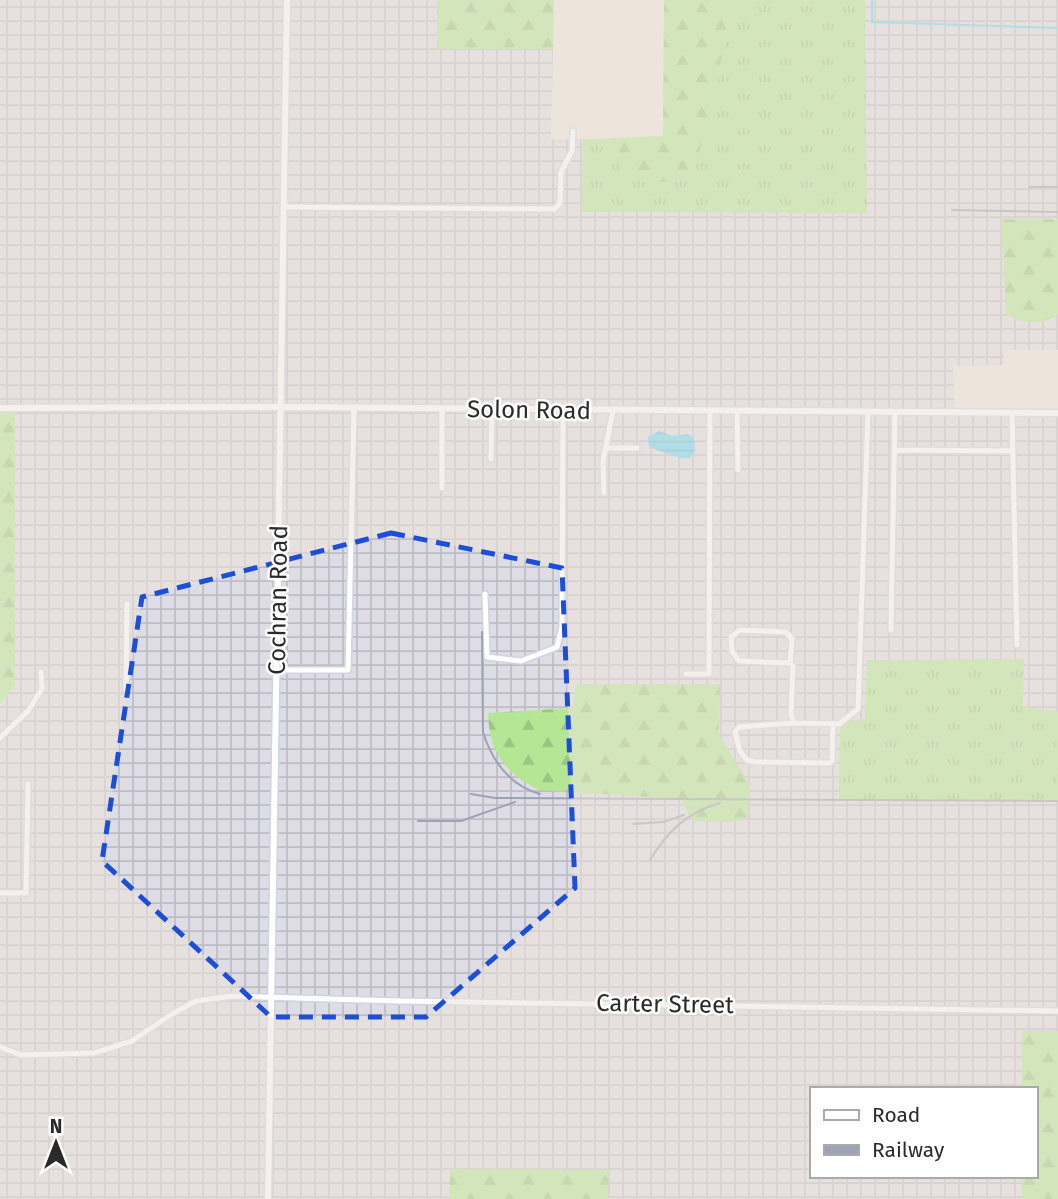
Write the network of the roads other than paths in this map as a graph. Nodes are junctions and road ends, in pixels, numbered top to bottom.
1 (287, 0) edge
2 (573, 131) dead end
3 (284, 207) junction
4 (281, 407) junction
5 (0, 408) edge
6 (354, 408) junction
7 (442, 409) junction
8 (492, 409) junction
9 (563, 410) junction
10 (613, 411) junction
11 (710, 411) junction
12 (737, 411) junction
13 (868, 412) junction
14 (895, 412) junction
15 (1012, 413) junction
16 (1058, 413) edge
17 (606, 448) junction
18 (637, 448) dead end
19 (894, 450) junction
20 (1013, 451) junction
21 (491, 459) dead end
22 (738, 470) dead end
23 (442, 488) dead end
24 (604, 493) dead end
25 (485, 594) dead end
26 (127, 604) dead end
27 (891, 630) dead end
28 (1017, 645) dead end
29 (790, 663) junction
30 (277, 670) junction
31 (41, 672) dead end
32 (686, 674) dead end
33 (126, 690) dead end
34 (794, 723) junction
35 (833, 724) junction
36 (0, 738) edge
37 (28, 784) dead end
38 (0, 893) edge
39 (272, 996) junction
40 (1058, 1011) edge
41 (0, 1047) edge
42 (268, 1199) edge

1 - 3 street, Cochran Road
2 - 3 street
3 - 4 street, Cochran Road
4 - 5 street, Solon Road
4 - 6 street, Solon Road
4 - 30 street, Cochran Road
6 - 7 street, Solon Road
6 - 30 street
7 - 8 street, Solon Road
7 - 23 street
8 - 9 street, Solon Road
8 - 21 street
9 - 10 street, Solon Road
9 - 25 street
10 - 11 street, Solon Road
10 - 17 street
11 - 12 street, Solon Road
11 - 32 street
12 - 13 street, Solon Road
12 - 22 street
13 - 14 street, Solon Road
13 - 35 street
14 - 15 street, Solon Road
14 - 19 street
15 - 16 street, Solon Road
15 - 20 street
17 - 18 street
17 - 24 street
19 - 20 street
19 - 27 street
20 - 28 street
26 - 33 street
29 - 29 street
29 - 34 street
30 - 39 street, Cochran Road
31 - 36 street
34 - 35 street
34 - 35 street
37 - 38 street
39 - 40 street, Carter Street
39 - 41 street, Carter Street
39 - 42 street, Cochran Road

